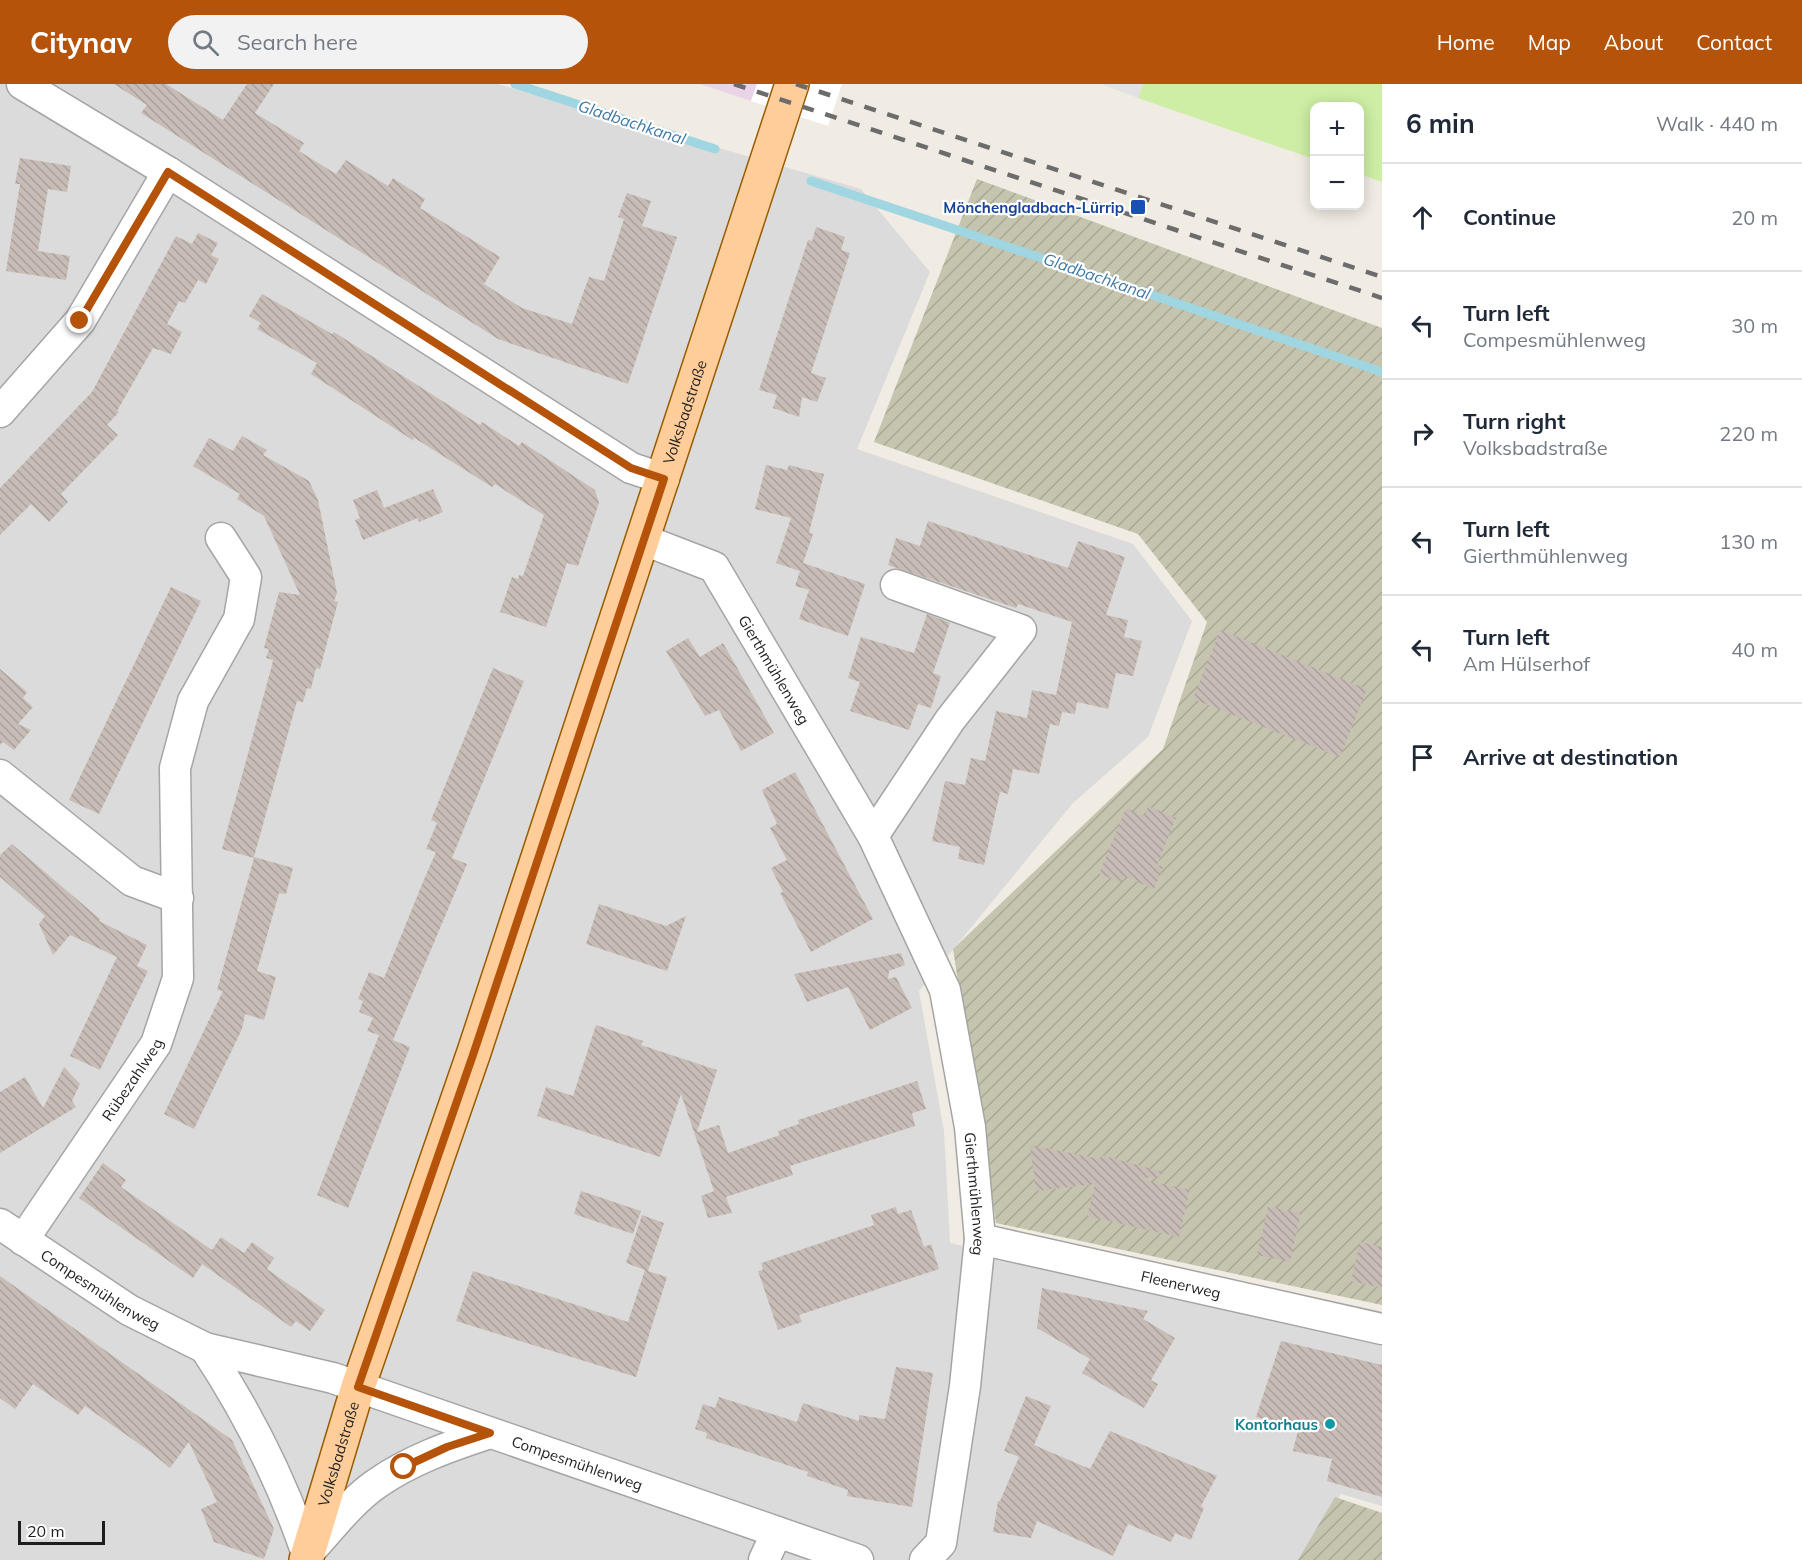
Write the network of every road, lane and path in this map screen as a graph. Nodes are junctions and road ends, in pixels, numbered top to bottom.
1 (22, 84) edge
2 (792, 84) edge
3 (168, 172) junction
4 (0, 412) edge
5 (664, 479) junction
6 (221, 538) dead end
7 (644, 540) junction
8 (896, 585) dead end
9 (0, 775) edge
10 (873, 836) junction
11 (178, 898) junction
12 (12, 1232) edge
13 (980, 1239) junction
14 (1382, 1329) edge
15 (205, 1348) junction
16 (358, 1387) junction
17 (490, 1433) junction
18 (777, 1532) junction
19 (306, 1557) edge
20 (764, 1560) edge
21 (858, 1560) edge
22 (926, 1560) edge

1 - 3 street
2 - 5 main road, Volksbadstraße
3 - 4 street
3 - 5 street
5 - 7 main road, Volksbadstraße
6 - 11 street, Rübezahlweg
7 - 10 street, Gierthmühlenweg
7 - 16 main road, Volksbadstraße
8 - 10 street
9 - 11 street
10 - 13 street, Gierthmühlenweg
11 - 12 street, Rübezahlweg
12 - 15 street, Compesmühlenweg
13 - 14 street, Fleenerweg
13 - 22 street, Gierthmühlenweg
15 - 16 street, Compesmühlenweg
15 - 19 street, Compesmühlenweg
16 - 17 street, Compesmühlenweg
16 - 19 main road, Volksbadstraße
17 - 18 street, Compesmühlenweg
17 - 19 street
18 - 20 street
18 - 21 street, Compesmühlenweg

